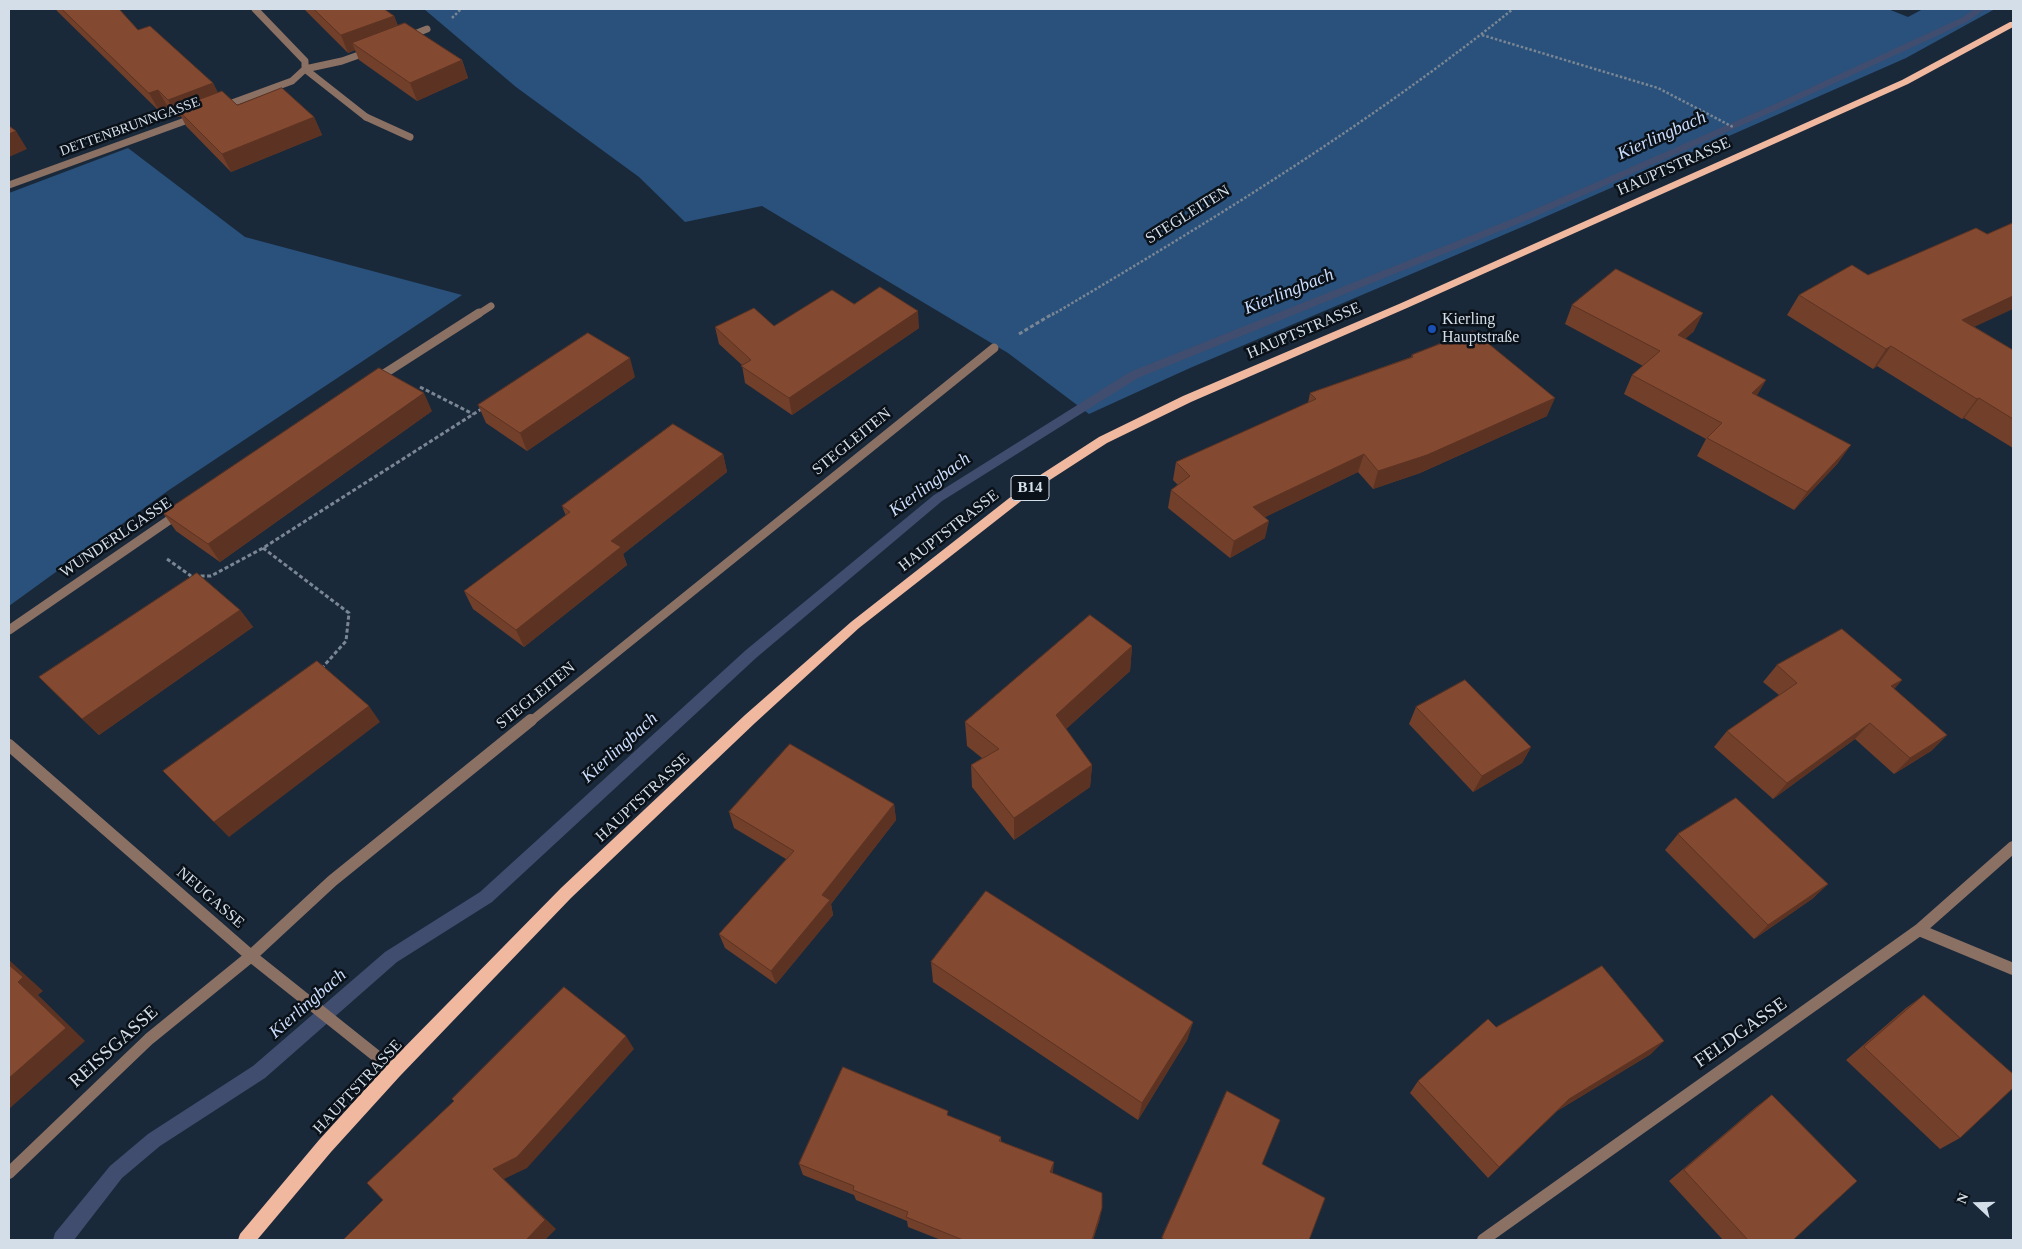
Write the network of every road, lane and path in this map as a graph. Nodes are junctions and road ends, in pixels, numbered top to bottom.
1 (255, 9) edge
2 (1513, 9) edge
3 (2013, 24) edge
4 (427, 29) dead end
5 (1481, 35) junction
6 (402, 39) edge
7 (376, 48) edge
8 (305, 69) junction
9 (210, 112) edge
10 (200, 115) edge
11 (1740, 132) dead end
12 (410, 137) dead end
13 (9, 185) edge
14 (491, 306) dead end
15 (994, 348) joint
16 (388, 370) junction
17 (364, 387) edge
18 (489, 404) edge
19 (473, 414) junction
20 (188, 508) edge
21 (139, 541) junction
22 (263, 548) junction
23 (9, 630) edge
24 (321, 669) edge
25 (9, 745) edge
26 (2013, 847) edge
27 (1919, 930) junction
28 (251, 956) junction
29 (2013, 969) edge
30 (394, 1070) junction
31 (9, 1173) edge
32 (246, 1240) edge
33 (1483, 1240) edge

1 - 8 street
2 - 5 path, STEGLEITEN
3 - 30 main road, HAUPTSTRASSE / B14
4 - 6 street
5 - 11 path
5 - 15 path, STEGLEITEN
7 - 8 street, DETTENBRUNNGASSE
8 - 9 street, DETTENBRUNNGASSE
8 - 12 street
10 - 13 street, DETTENBRUNNGASSE
14 - 16 street
15 - 28 street, STEGLEITEN
16 - 17 street
16 - 19 path
18 - 19 path
19 - 22 path
20 - 21 street, WUNDERLGASSE
21 - 22 path
21 - 23 street, WUNDERLGASSE
22 - 24 path
25 - 28 street, NEUGASSE
26 - 27 street, FELDGASSE
27 - 29 street
27 - 33 street, FELDGASSE
28 - 30 street, NEUGASSE
28 - 31 street, REISSGASSE
30 - 32 main road, HAUPTSTRASSE / B14

